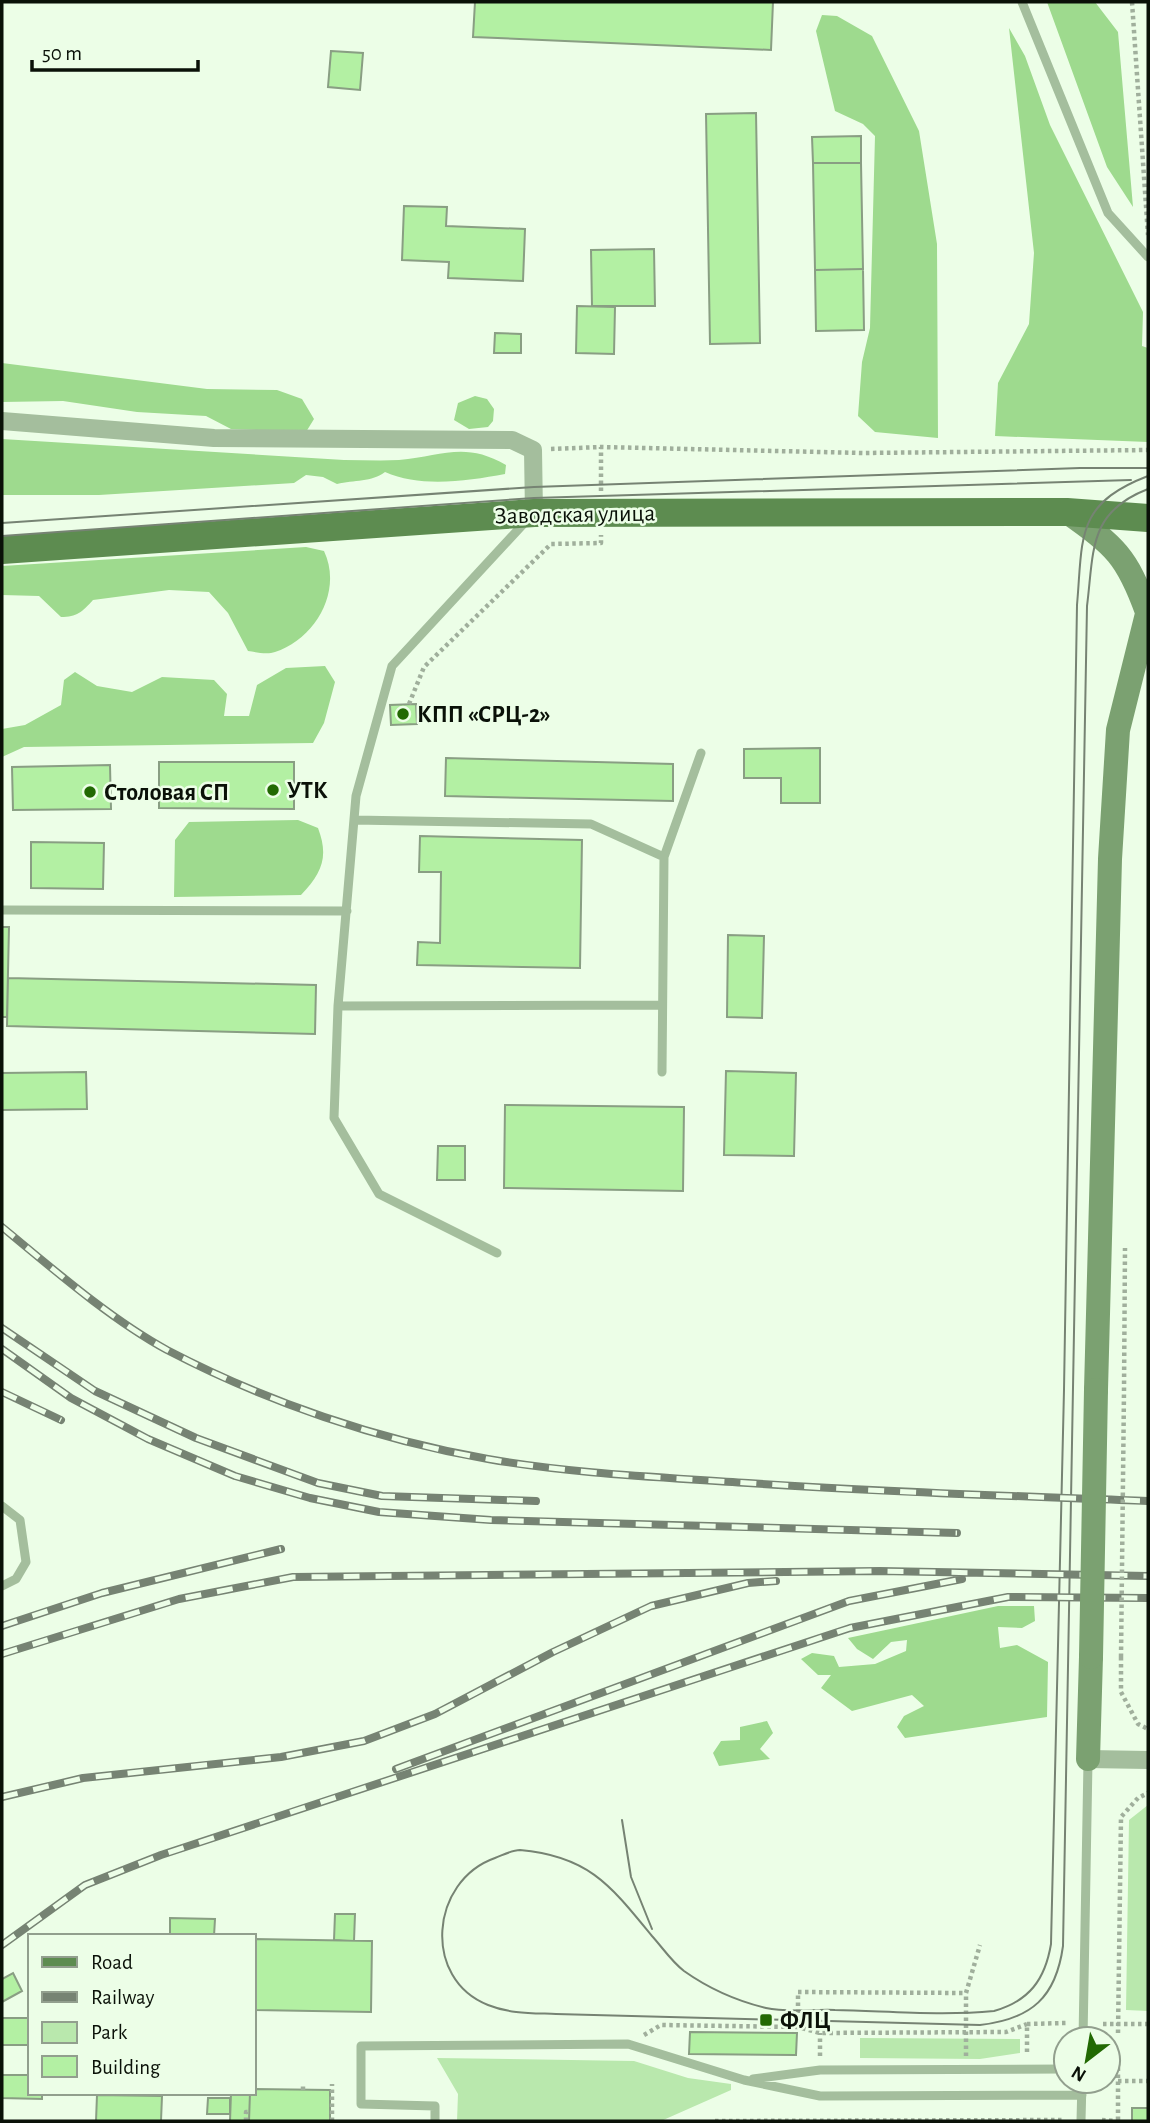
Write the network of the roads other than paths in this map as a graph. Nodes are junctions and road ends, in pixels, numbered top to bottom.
1 (1022, 2) edge
2 (1148, 257) edge
3 (2, 421) edge
4 (1067, 512) junction
5 (534, 513) junction
6 (1148, 518) edge
7 (2, 550) edge
8 (1147, 611) edge
9 (1141, 665) edge
10 (701, 752) dead end
11 (354, 820) junction
12 (664, 857) junction
13 (2, 910) edge
14 (346, 911) junction
15 (662, 1004) junction
16 (338, 1006) junction
17 (662, 1072) dead end
18 (497, 1253) dead end
19 (2, 1506) edge
20 (2, 1586) edge
21 (1088, 1759) junction
22 (1148, 1760) edge
23 (1083, 2025) edge
24 (1052, 2069) edge
25 (744, 2080) junction
26 (1082, 2095) joint
27 (435, 2121) edge
28 (1082, 2121) edge

1 - 2 lane
3 - 5 street
4 - 5 main road, Заводская улица
4 - 6 main road, Заводская улица
4 - 8 street
5 - 7 main road, Заводская улица
5 - 11 lane
8 - 9 street
9 - 21 street, bridge
10 - 12 lane
11 - 12 lane
11 - 14 lane
12 - 15 lane
13 - 14 lane
14 - 16 lane
15 - 16 lane
15 - 17 lane
16 - 18 lane
19 - 20 lane
21 - 22 street
21 - 23 lane
24 - 25 lane
25 - 26 lane
25 - 27 lane
26 - 28 lane

